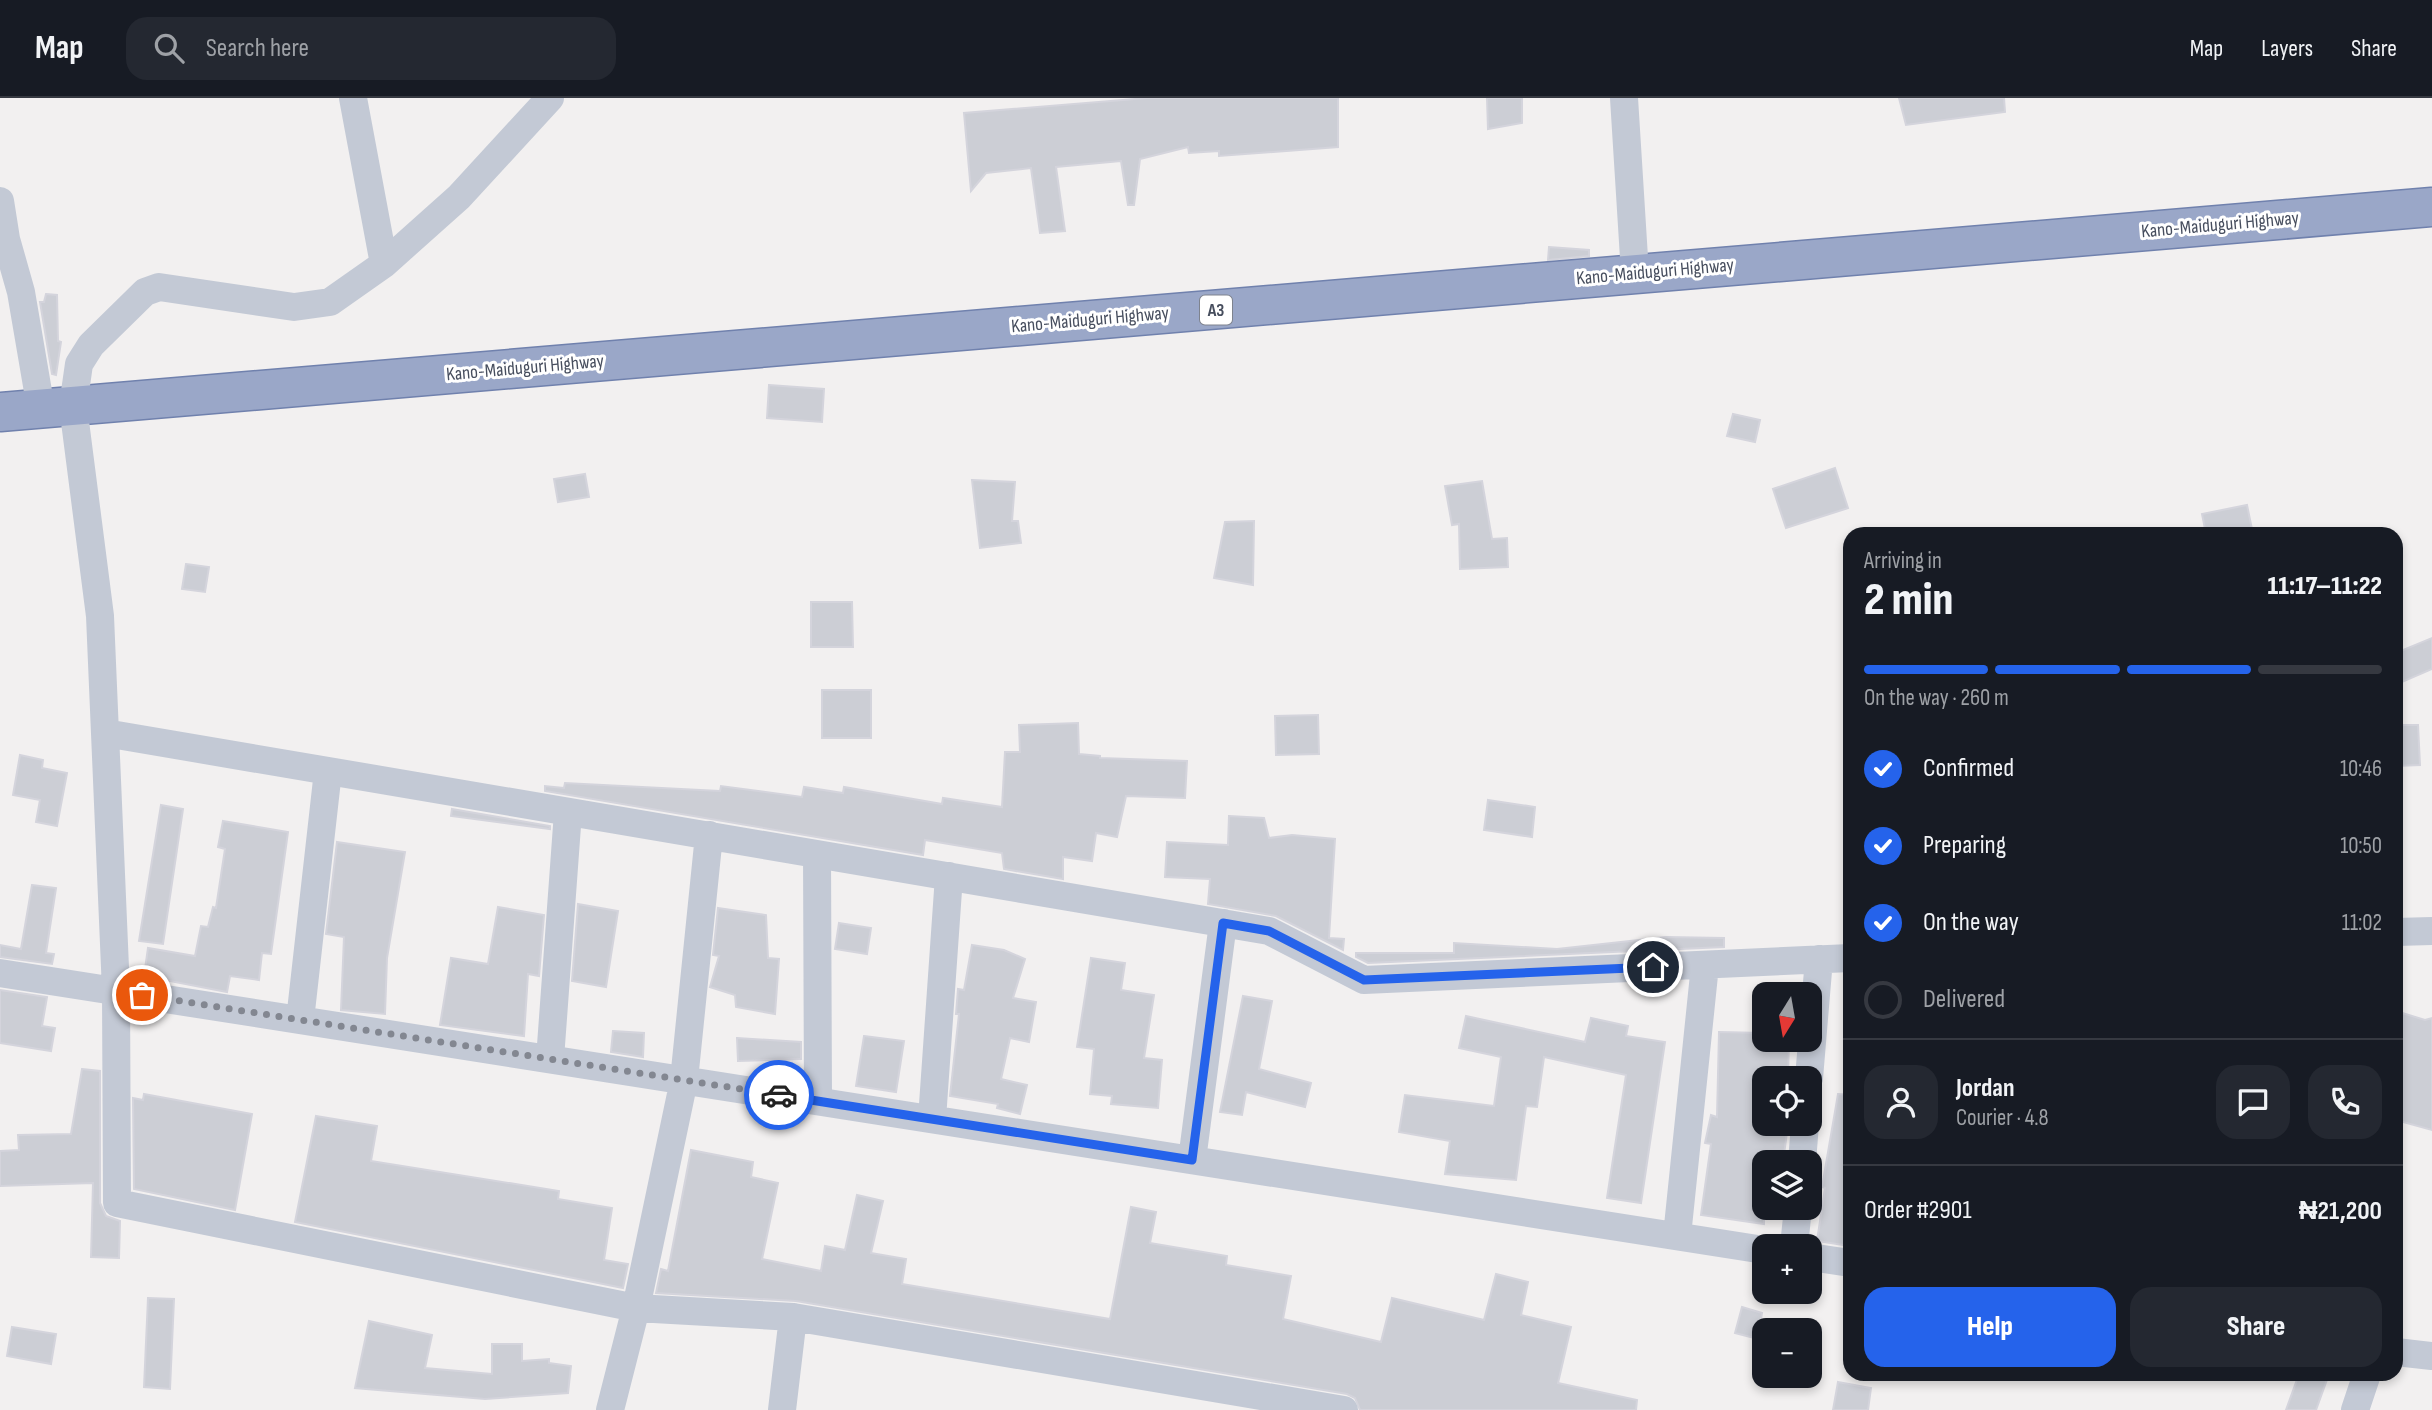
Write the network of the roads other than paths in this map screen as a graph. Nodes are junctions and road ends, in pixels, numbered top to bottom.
1 (353, 98) edge
2 (550, 98) edge
3 (1624, 98) edge
4 (0, 201) edge
5 (2432, 207) edge
6 (384, 264) junction
7 (1635, 274) junction
8 (57, 408) junction
9 (0, 412) edge
10 (105, 733) junction
11 (328, 771) junction
12 (568, 812) junction
13 (709, 835) junction
14 (817, 855) junction
15 (949, 876) junction
16 (1223, 923) junction
17 (2432, 931) edge
18 (2403, 932) edge
19 (1843, 958) edge
20 (1819, 959) junction
21 (1705, 965) junction
22 (0, 973) edge
23 (116, 991) junction
24 (300, 1020) junction
25 (550, 1059) junction
26 (1810, 1066) edge
27 (684, 1080) junction
28 (818, 1101) junction
29 (932, 1119) junction
30 (1192, 1160) junction
31 (1677, 1236) junction
32 (1752, 1248) edge
33 (1822, 1259) edge
34 (1843, 1262) edge
35 (636, 1308) junction
36 (793, 1317) junction
37 (2403, 1353) edge
38 (2432, 1356) edge
39 (2365, 1381) edge
40 (610, 1410) edge
41 (782, 1410) edge
42 (1344, 1410) edge
43 (2355, 1410) edge

1 - 6 street
2 - 6 street
3 - 7 street
4 - 8 street
5 - 7 highway, Kano-Maiduguri Highway / A3
6 - 8 street
7 - 8 highway, Kano-Maiduguri Highway / A3
8 - 9 highway, Kano-Maiduguri Highway / A3
8 - 10 street
10 - 11 street
10 - 23 street
11 - 12 street
11 - 24 street
12 - 13 street
12 - 25 street
13 - 14 street
13 - 27 street
14 - 15 street
14 - 28 street
15 - 16 street
15 - 29 street
16 - 21 street
16 - 30 street
17 - 18 street
19 - 20 street
20 - 21 street
20 - 26 street
21 - 31 street
22 - 23 street
23 - 24 street
23 - 35 street
24 - 25 street
25 - 27 street
27 - 28 street
27 - 35 street
28 - 29 street
29 - 30 street
30 - 31 street
31 - 32 street
33 - 34 street
35 - 36 street
35 - 40 street
36 - 41 street
36 - 42 street
37 - 38 street
39 - 43 street

